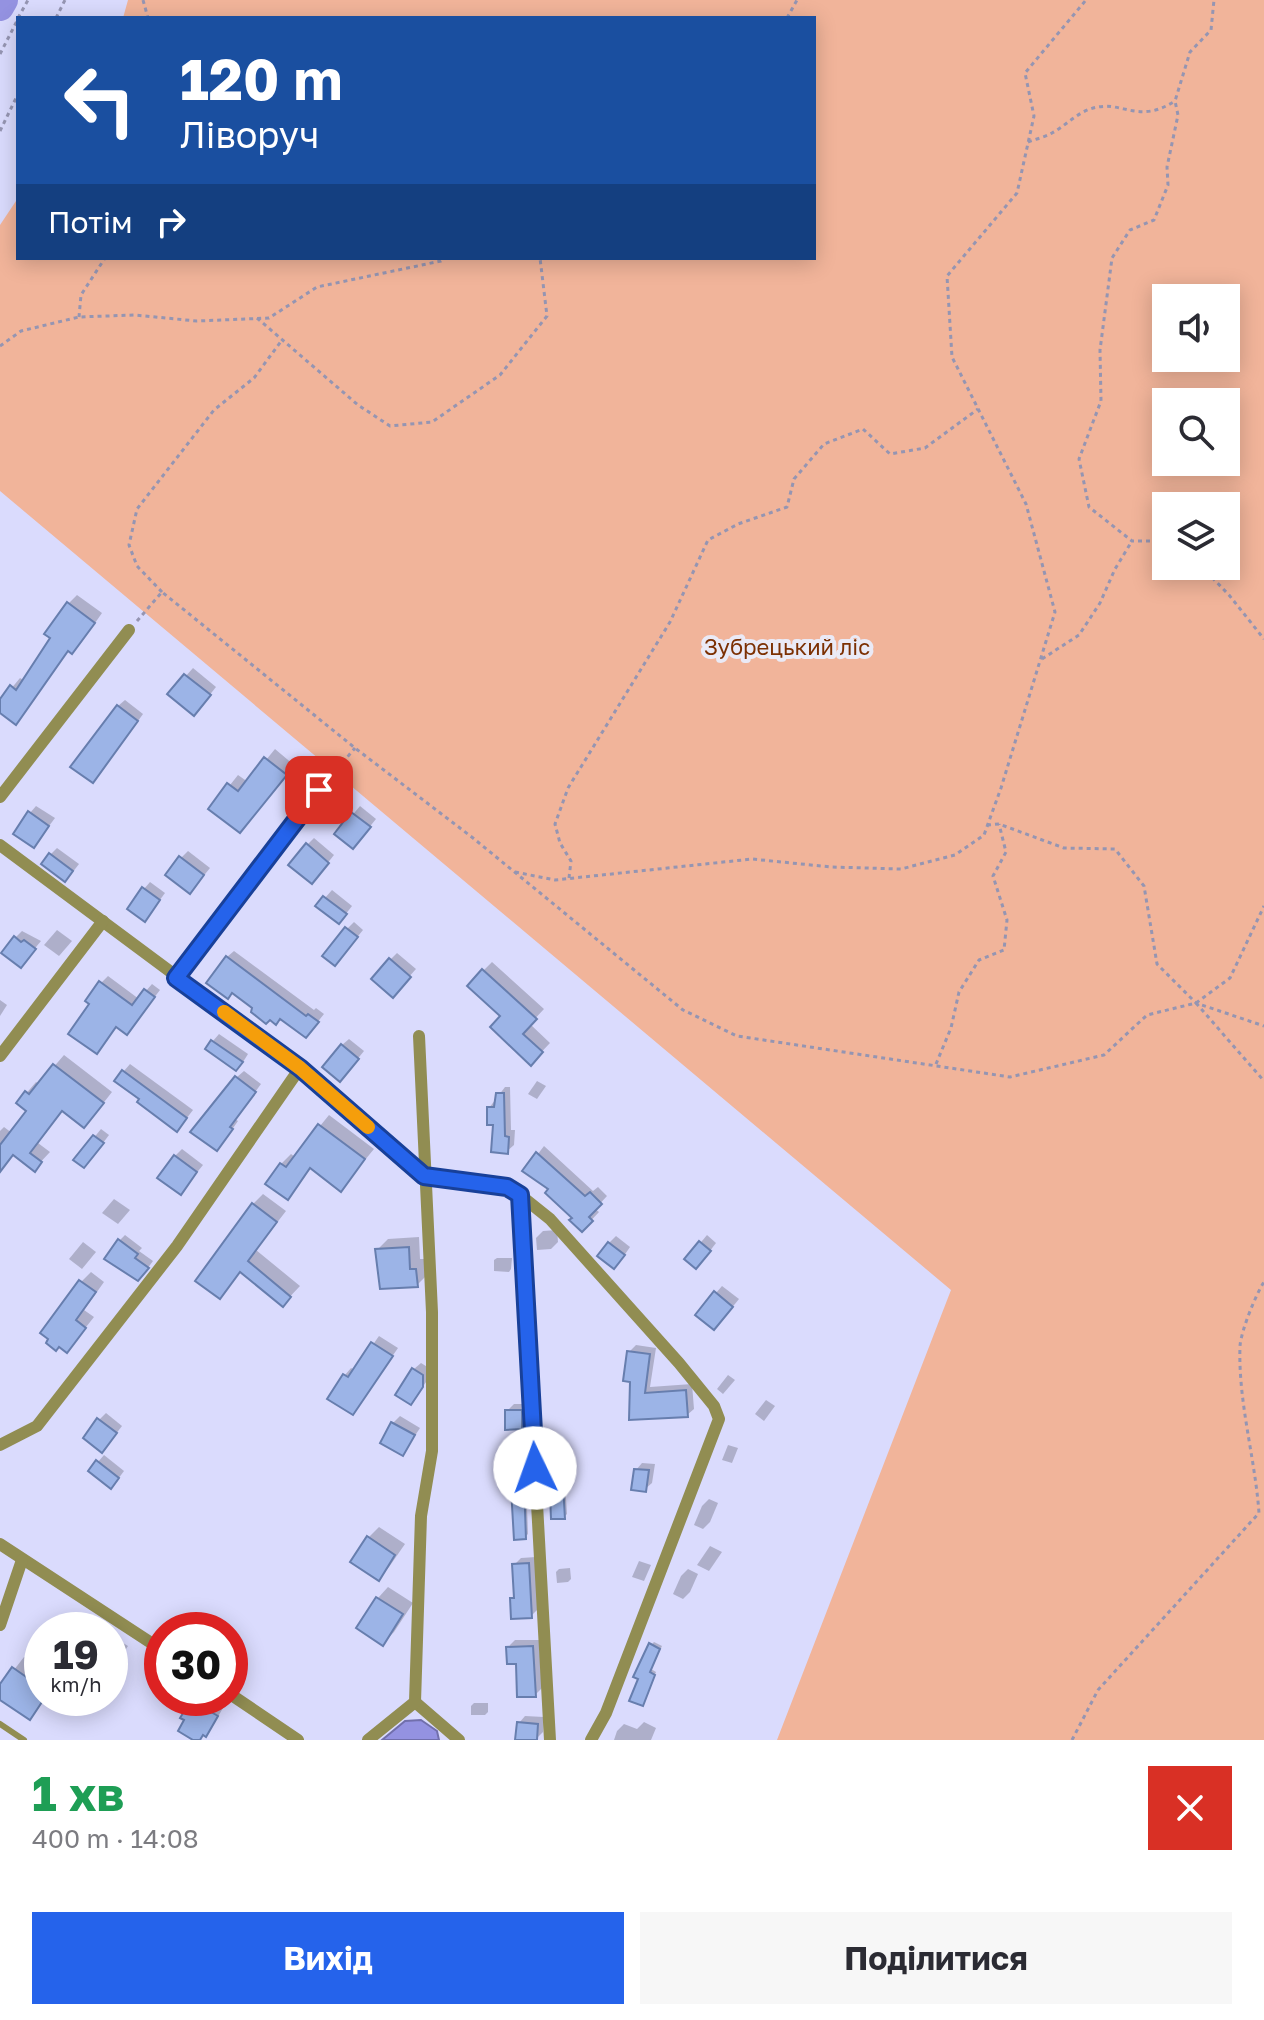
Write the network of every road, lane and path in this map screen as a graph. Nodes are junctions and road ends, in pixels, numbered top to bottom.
1 (1086, 0) edge
2 (1214, 0) edge
3 (16, 22) edge
4 (0, 54) edge
5 (16, 98) edge
6 (1175, 101) junction
7 (0, 131) edge
8 (1028, 142) junction
9 (104, 260) edge
10 (443, 260) edge
11 (540, 260) edge
12 (79, 317) junction
13 (257, 318) junction
14 (282, 340) junction
15 (0, 346) edge
16 (978, 409) junction
17 (1132, 541) junction
18 (1152, 541) edge
19 (1215, 580) edge
20 (162, 592) junction
21 (129, 630) joint
22 (1264, 639) edge
23 (1040, 660) junction
24 (355, 748) junction
25 (319, 790) joint
26 (0, 797) edge
27 (999, 824) junction
28 (987, 825) junction
29 (0, 845) edge
30 (515, 872) junction
31 (569, 878) junction
32 (1264, 906) edge
33 (103, 921) junction
34 (176, 978) junction
35 (1196, 1003) junction
36 (1264, 1026) edge
37 (419, 1036) dead end
38 (0, 1056) edge
39 (935, 1065) junction
40 (300, 1068) junction
41 (1264, 1081) edge
42 (424, 1176) junction
43 (520, 1195) junction
44 (1264, 1282) edge
45 (0, 1445) edge
46 (0, 1544) edge
47 (22, 1560) junction
48 (0, 1625) edge
49 (144, 1638) edge
50 (415, 1702) junction
51 (248, 1706) edge
52 (0, 1724) edge
53 (24, 1740) edge
54 (298, 1740) edge
55 (368, 1740) edge
56 (459, 1740) edge
57 (550, 1740) edge
58 (591, 1740) edge
59 (1072, 1740) edge

1 - 8 path
2 - 6 path
3 - 4 path
5 - 7 path
6 - 8 path
6 - 17 path
8 - 16 path
9 - 12 path
10 - 13 path
11 - 14 path
12 - 13 path
12 - 15 path
13 - 14 path
14 - 20 path
16 - 23 path
16 - 31 path
17 - 18 path
17 - 23 path
19 - 22 path
20 - 21 path
20 - 24 path
21 - 26 street
23 - 28 path
24 - 25 path
24 - 30 path
25 - 34 street
27 - 28 path
27 - 35 path
27 - 39 path
28 - 31 path
29 - 33 street
30 - 31 path
30 - 39 path
32 - 35 path
33 - 34 street
33 - 38 street
34 - 40 street
35 - 36 path
35 - 39 path
35 - 41 path
37 - 42 street
40 - 42 street
40 - 45 street
42 - 43 street
42 - 50 street
43 - 57 street
43 - 58 street
44 - 59 path
46 - 47 street
47 - 48 street
47 - 49 street
50 - 55 street
50 - 56 street
51 - 54 street
52 - 53 lane

